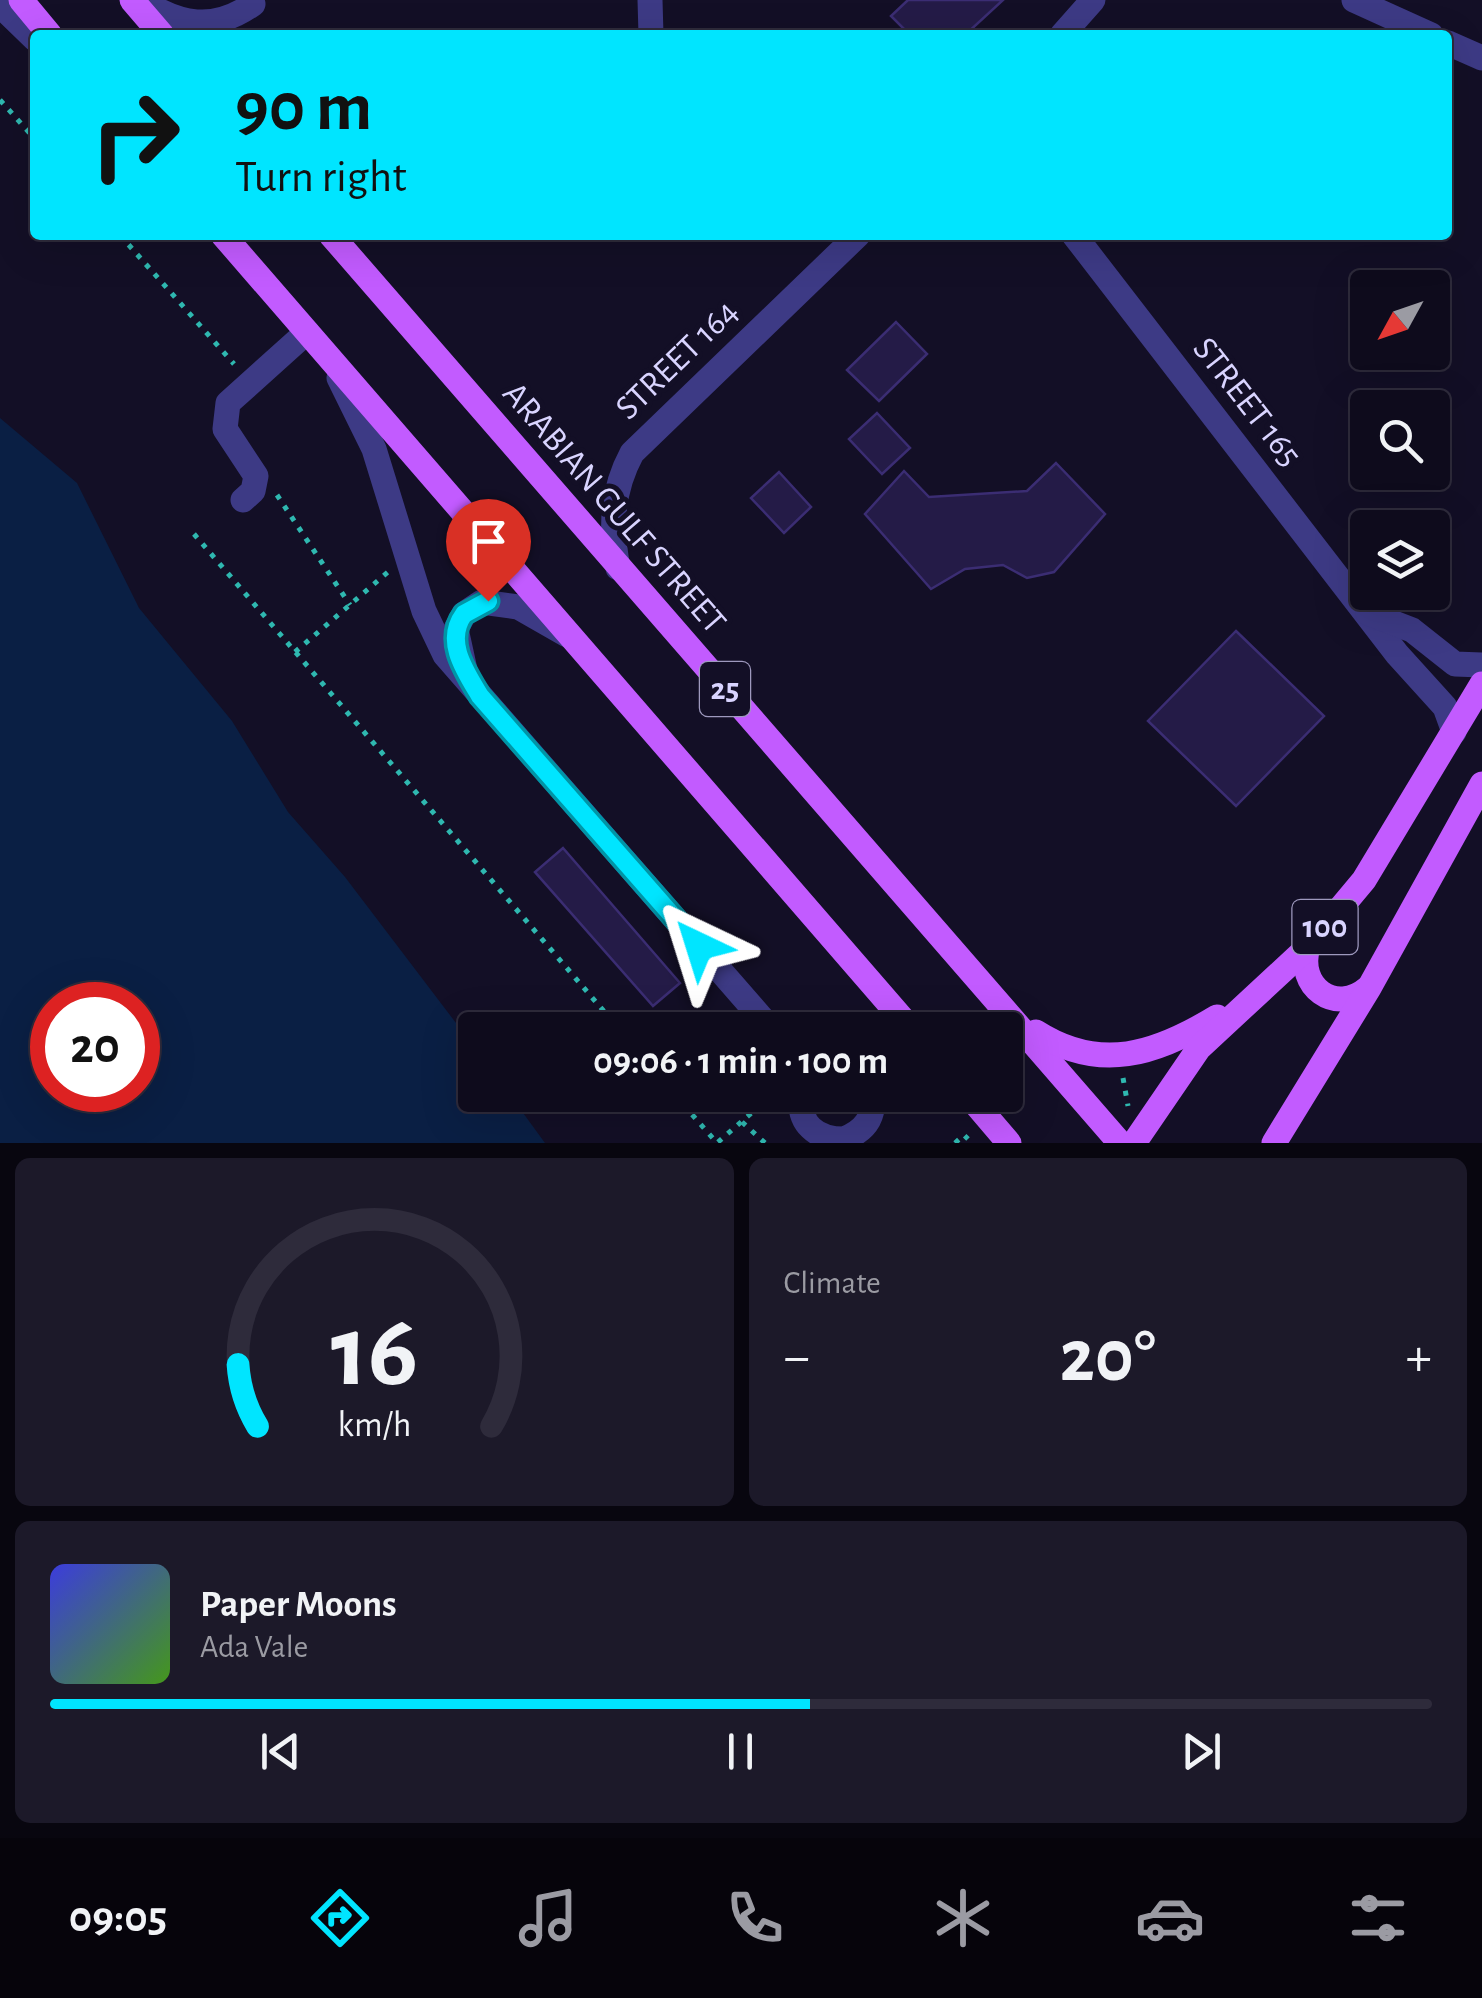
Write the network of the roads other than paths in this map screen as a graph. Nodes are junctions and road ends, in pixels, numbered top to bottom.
1 (21, 0) edge
2 (132, 0) edge
3 (142, 0) edge
4 (650, 0) edge
5 (1093, 0) edge
6 (1354, 0) edge
7 (254, 2) edge
8 (0, 4) edge
9 (46, 30) edge
10 (158, 30) edge
11 (247, 30) edge
12 (651, 30) edge
13 (1066, 30) edge
14 (1420, 30) edge
15 (30, 34) edge
16 (1452, 45) edge
17 (1482, 58) edge
18 (227, 240) edge
19 (335, 240) edge
20 (853, 240) edge
21 (1078, 240) edge
22 (306, 332) junction
23 (324, 352) junction
24 (250, 492) road end
25 (618, 568) junction
26 (1366, 612) junction
27 (572, 638) junction
28 (1482, 665) edge
29 (1482, 684) edge
30 (480, 696) junction
31 (1454, 732) junction
32 (1482, 784) edge
33 (1308, 947) junction
34 (1369, 988) junction
35 (1258, 989) junction
36 (756, 1012) edge
37 (896, 1012) edge
38 (1010, 1012) edge
39 (1023, 1021) edge
40 (1023, 1027) edge
41 (1318, 1074) junction
42 (804, 1112) edge
43 (869, 1112) edge
44 (983, 1112) edge
45 (1009, 1143) edge
46 (1120, 1143) edge
47 (1134, 1143) edge
48 (1274, 1143) edge
49 (1293, 1143) edge

1 - 9 main road
2 - 10 main road
3 - 7 street
4 - 12 street
5 - 13 street
6 - 14 street
7 - 11 street
8 - 15 street
16 - 17 street
18 - 22 main road, 25
19 - 25 main road, ARABIAN GULF STREET / 25
20 - 25 street, STREET 164
21 - 26 street, STREET 165
22 - 23 main road, 25
22 - 24 street
23 - 27 main road, 25
23 - 30 street
25 - 38 main road, ARABIAN GULF STREET / 25
26 - 28 street
26 - 31 street, STREET 165
27 - 30 street
27 - 37 main road, 25
29 - 31 main road, 100
30 - 36 street
31 - 33 main road, 100
32 - 34 main road, 100
33 - 34 main road
33 - 35 main road, 100
34 - 41 main road, 100
35 - 39 main road
35 - 47 main road, 100
40 - 46 main road, ARABIAN GULF STREET / 25
41 - 48 main road, 100
41 - 49 main road
42 - 43 street
44 - 45 main road

